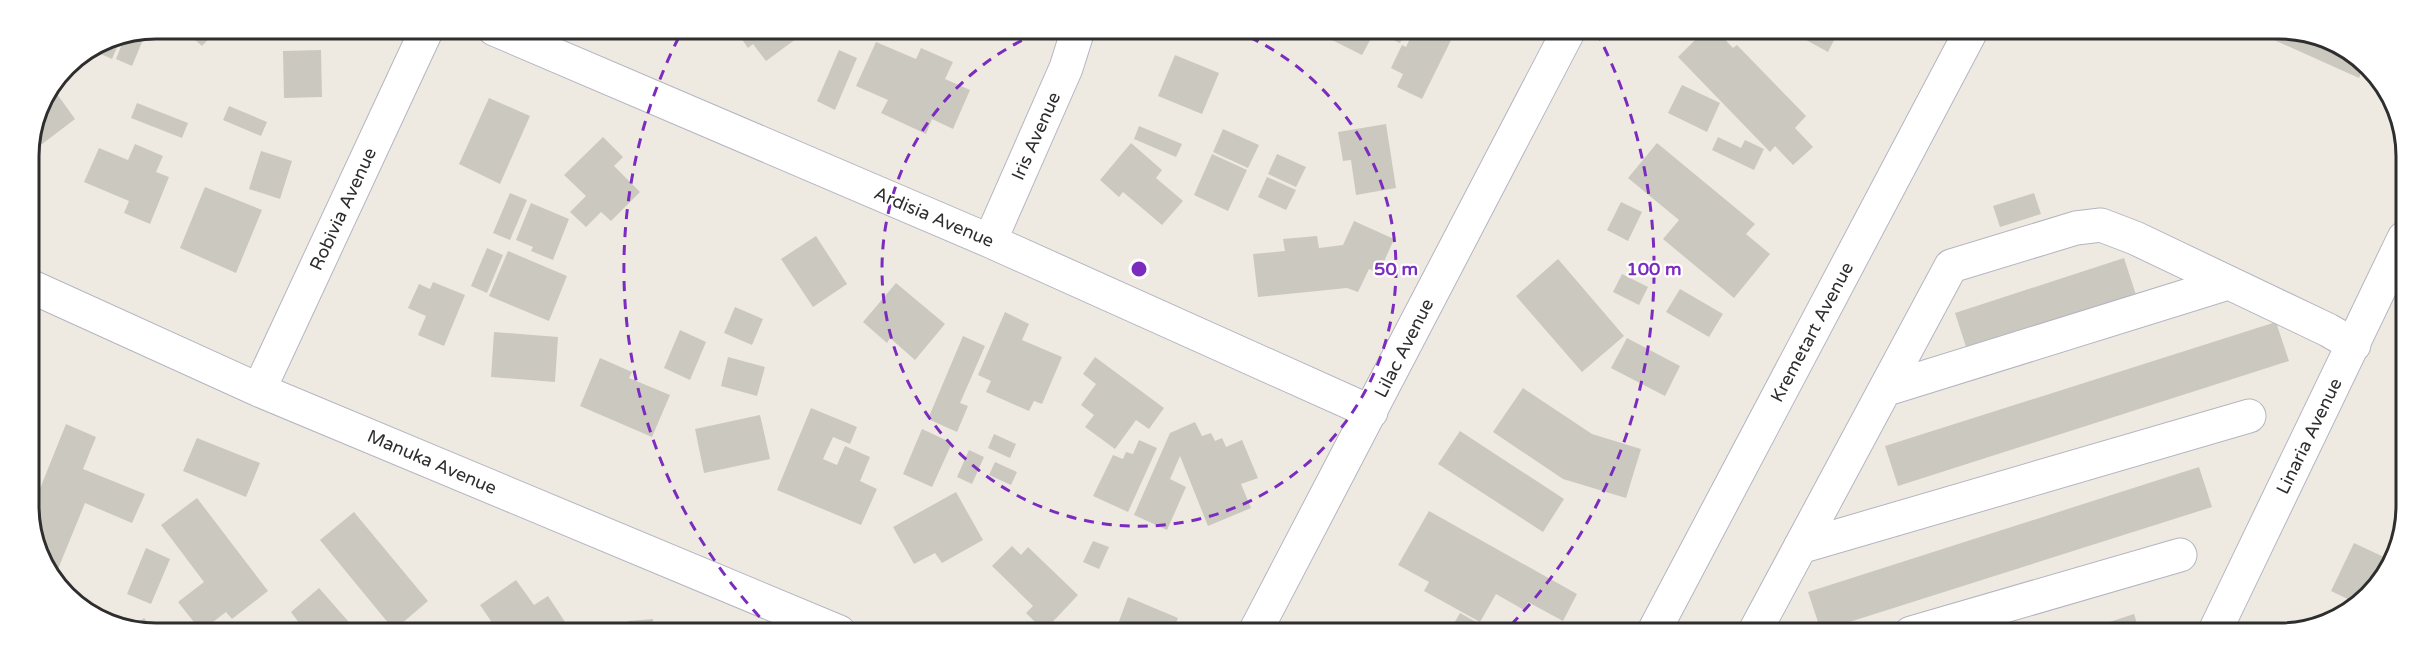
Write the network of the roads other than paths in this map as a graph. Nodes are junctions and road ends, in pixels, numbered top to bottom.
1 (422, 39) edge
2 (517, 39) edge
3 (1075, 39) edge
4 (1564, 39) edge
5 (1967, 39) edge
6 (990, 241) junction
7 (2396, 255) edge
8 (2228, 283) junction
9 (39, 290) edge
10 (2354, 345) junction
11 (1887, 389) junction
12 (259, 390) junction
13 (1371, 412) junction
14 (2249, 416) dead end
15 (1800, 547) junction
16 (2180, 555) dead end
17 (816, 623) edge
18 (1260, 623) edge
19 (1658, 623) edge
20 (1759, 623) edge
21 (1945, 623) edge
22 (2219, 623) edge

1 - 12 street, Robivia Avenue
2 - 6 street, Ardisia Avenue
3 - 6 street, Iris Avenue
4 - 13 street, Lilac Avenue
5 - 19 street, Kremetart Avenue
6 - 13 street, Ardisia Avenue
7 - 10 street, Linaria Avenue
8 - 10 street
8 - 11 street
8 - 11 street
9 - 12 street, Manuka Avenue
10 - 22 street, Linaria Avenue
11 - 15 street
12 - 17 street, Manuka Avenue
13 - 18 street, Lilac Avenue
14 - 15 street
15 - 20 street
16 - 21 street

